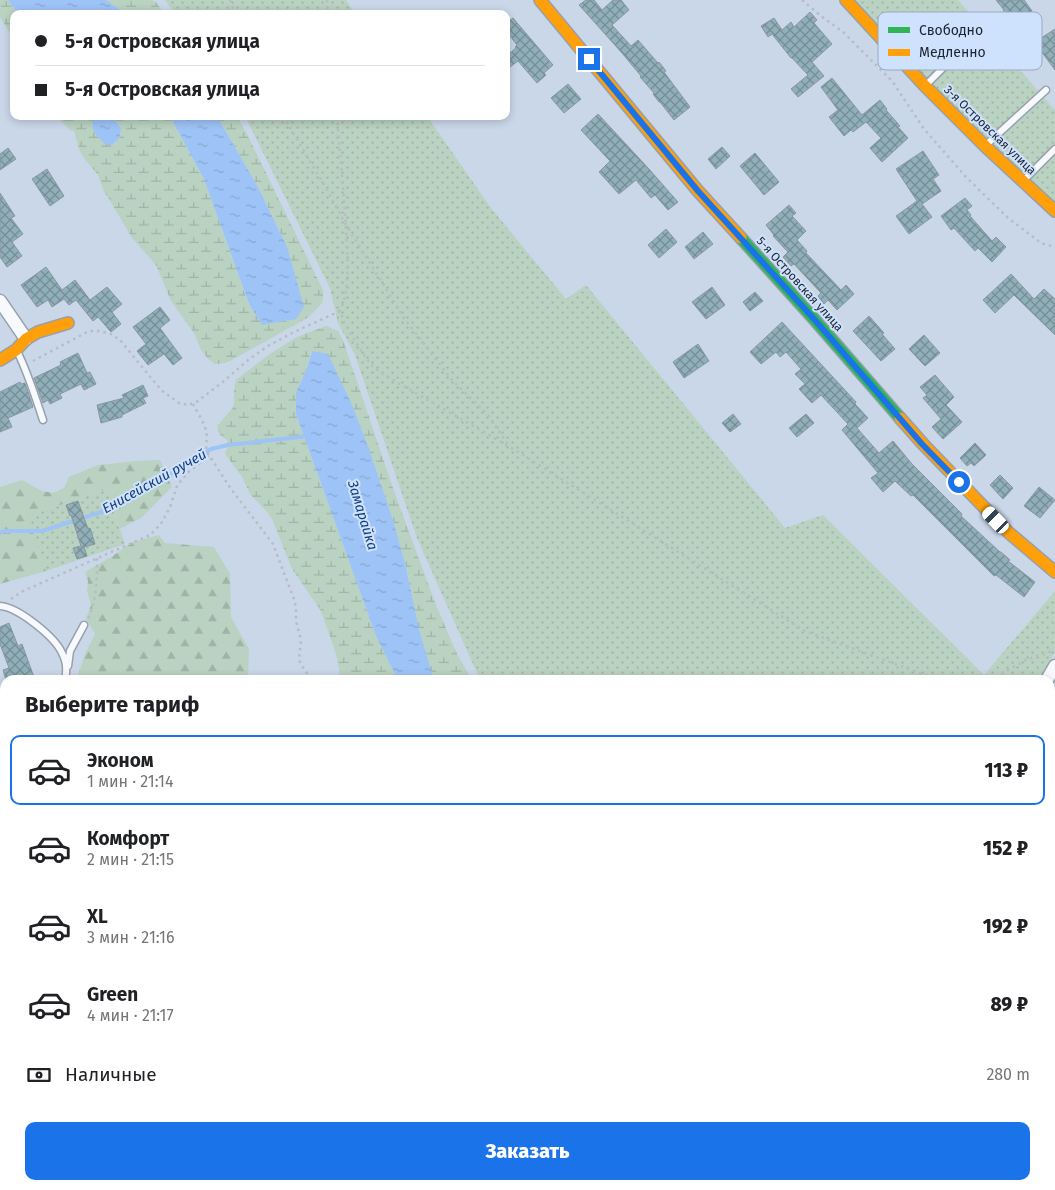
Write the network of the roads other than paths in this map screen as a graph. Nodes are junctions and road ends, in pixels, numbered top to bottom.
1 (540, 0) edge
2 (846, 0) edge
3 (878, 35) edge
4 (910, 70) edge
5 (941, 70) edge
6 (925, 86) junction
7 (1046, 90) dead end
8 (985, 146) junction
9 (1055, 149) edge
10 (1023, 181) junction
11 (1055, 211) edge
12 (0, 301) edge
13 (68, 323) dead end
14 (26, 339) junction
15 (16, 350) junction
16 (0, 360) edge
17 (42, 420) dead end
18 (1055, 572) edge
19 (0, 606) edge
20 (84, 625) road end
21 (67, 670) junction
22 (66, 675) edge

1 - 18 street, 5-я Островская улица
2 - 3 street, 3-я Островская улица
4 - 6 street, 3-я Островская улица
5 - 6 lane
6 - 8 street, 3-я Островская улица
7 - 8 lane
8 - 10 street, 3-я Островская улица
9 - 10 lane
10 - 11 street, 3-я Островская улица
12 - 14 street
13 - 14 street
14 - 15 street
15 - 16 street
15 - 17 lane
19 - 21 lane
20 - 21 lane
21 - 22 lane

